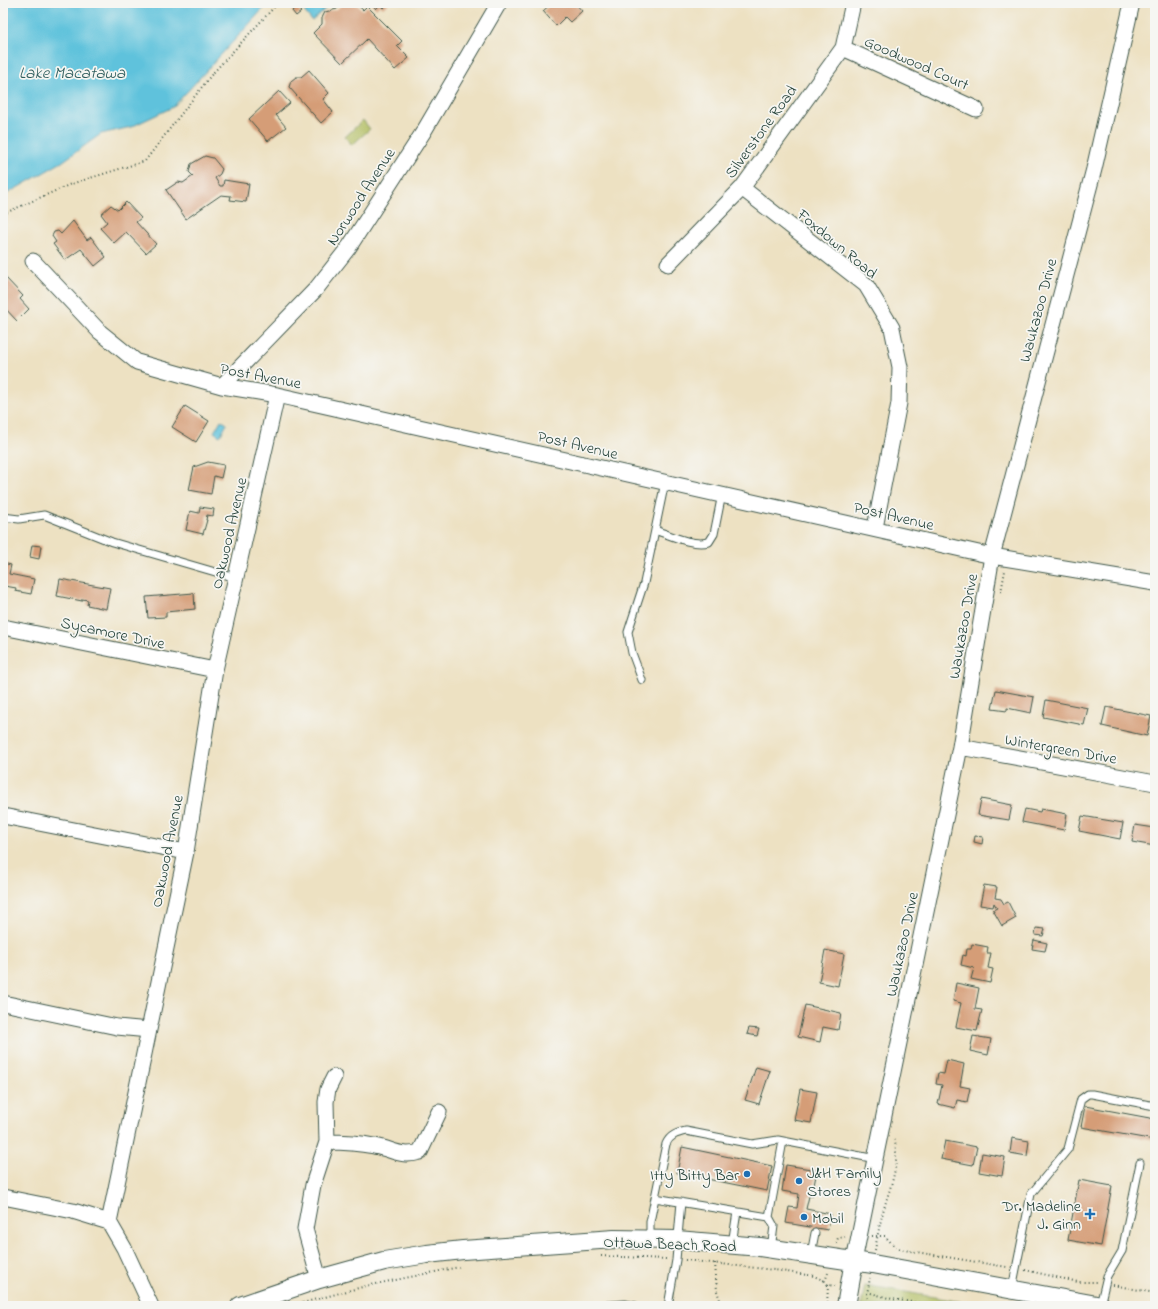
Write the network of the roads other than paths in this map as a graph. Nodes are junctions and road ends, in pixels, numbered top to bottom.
1 (499, 3) edge
2 (853, 3) edge
3 (1132, 3) edge
4 (843, 48) junction
5 (976, 108) dead end
6 (742, 188) junction
7 (33, 261) dead end
8 (668, 264) dead end
9 (222, 386) junction
10 (277, 395) junction
11 (665, 482) junction
12 (722, 494) junction
13 (3, 517) edge
14 (875, 528) junction
15 (656, 530) junction
16 (992, 556) junction
17 (236, 578) junction
18 (1155, 583) edge
19 (3, 627) edge
20 (215, 670) junction
21 (642, 680) dead end
22 (960, 747) junction
23 (1155, 783) edge
24 (3, 816) edge
25 (186, 852) junction
26 (3, 1003) edge
27 (149, 1030) junction
28 (334, 1077) dead end
29 (1155, 1106) edge
30 (439, 1112) dead end
31 (327, 1142) junction
32 (783, 1142) junction
33 (876, 1159) junction
34 (1140, 1163) dead end
35 (3, 1197) edge
36 (654, 1198) junction
37 (682, 1202) junction
38 (737, 1212) junction
39 (769, 1217) junction
40 (109, 1222) junction
41 (815, 1233) dead end
42 (650, 1239) junction
43 (678, 1240) junction
44 (732, 1244) junction
45 (770, 1249) junction
46 (811, 1255) junction
47 (854, 1261) junction
48 (319, 1279) junction
49 (1012, 1290) junction
50 (151, 1306) edge
51 (240, 1306) edge
52 (596, 1306) edge
53 (632, 1306) edge
54 (636, 1306) edge
55 (668, 1306) edge
56 (846, 1306) edge
57 (1101, 1306) edge

1 - 9 street, Norwood Avenue
2 - 4 street, Silverstone Road
3 - 16 street, Waukazoo Drive
4 - 5 street, Goodwood Court
4 - 6 street, Silverstone Road
6 - 8 street, Silverstone Road
6 - 14 street, Foxdown Road
7 - 9 street, Post Avenue
9 - 10 street, Post Avenue
10 - 11 street, Post Avenue
10 - 17 street, Oakwood Avenue
11 - 12 street, Post Avenue
11 - 15 lane
12 - 14 street, Post Avenue
12 - 15 lane
13 - 17 lane
14 - 16 street, Post Avenue
15 - 21 lane
16 - 18 street, Post Avenue
16 - 22 street, Waukazoo Drive
17 - 20 street, Oakwood Avenue
19 - 20 street, Sycamore Drive
20 - 25 street, Oakwood Avenue
22 - 23 street, Wintergreen Drive
22 - 33 street, Waukazoo Drive
24 - 25 street
25 - 27 street, Oakwood Avenue
26 - 27 street
27 - 40 street, Oakwood Avenue
28 - 31 street
29 - 49 lane
30 - 31 street
31 - 48 street
32 - 33 lane
32 - 36 lane
32 - 39 lane
33 - 47 street, Waukazoo Drive
34 - 57 lane
35 - 40 street
36 - 37 lane
36 - 42 lane
37 - 38 lane
37 - 43 lane
38 - 39 lane
38 - 44 lane
39 - 45 lane
40 - 50 street
41 - 46 lane
42 - 43 street, Ottawa Beach Road
42 - 48 street, Ottawa Beach Road
43 - 44 street, Ottawa Beach Road
43 - 55 lane
44 - 45 street, Ottawa Beach Road
45 - 46 street, Ottawa Beach Road
46 - 47 street, Ottawa Beach Road
47 - 49 street, Ottawa Beach Road
47 - 56 street
48 - 51 street, Ottawa Beach Road
49 - 57 street, Ottawa Beach Road
52 - 53 lane
53 - 54 lane

